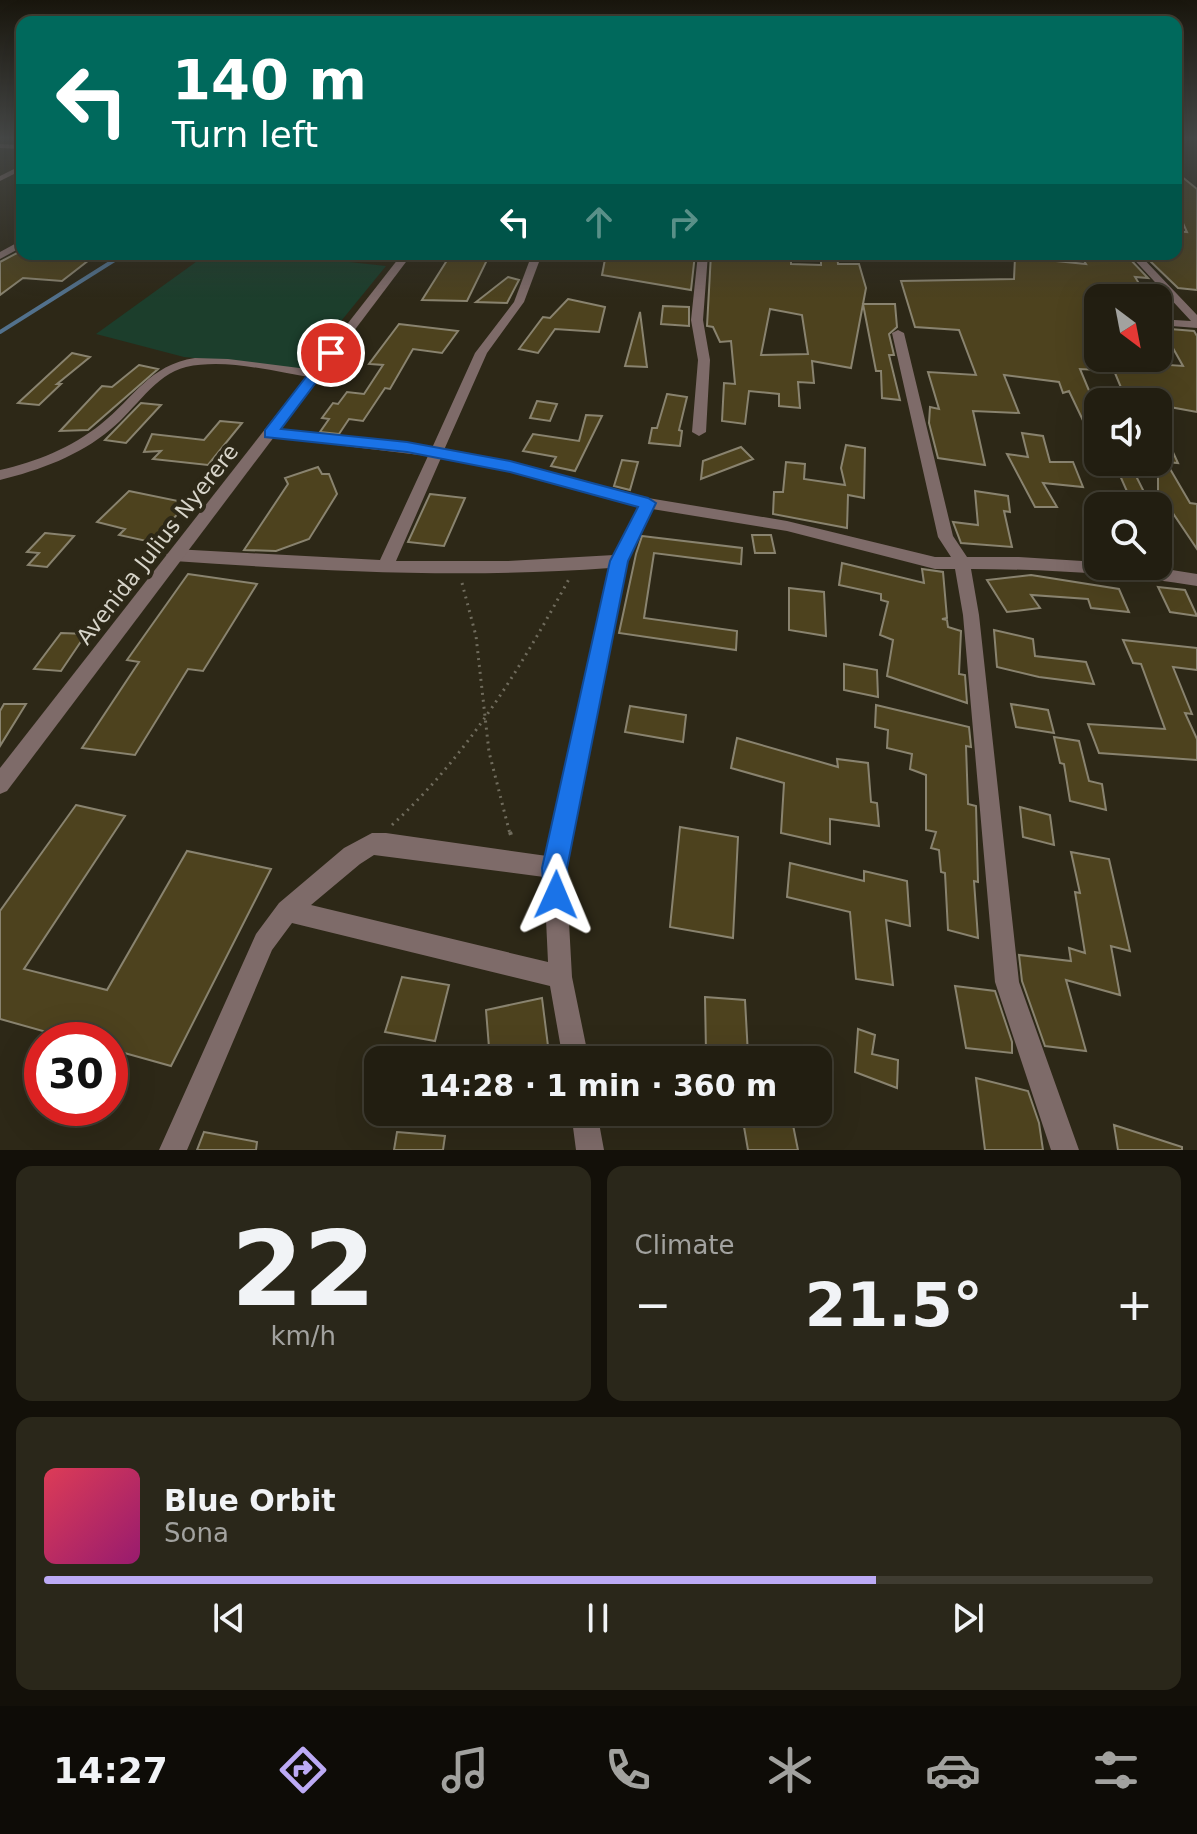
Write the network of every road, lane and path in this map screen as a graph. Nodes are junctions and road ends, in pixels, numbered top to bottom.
1 (402, 260) edge
2 (535, 260) edge
3 (702, 260) edge
4 (1139, 260) edge
5 (1172, 322) edge
6 (1197, 323) edge
7 (898, 333) dead end
8 (315, 374) junction
9 (699, 432) dead end
10 (270, 433) junction
11 (437, 453) junction
12 (0, 475) edge
13 (648, 503) junction
14 (174, 555) junction
15 (619, 561) junction
16 (962, 562) junction
17 (576, 565) junction
18 (385, 567) junction
19 (456, 567) junction
20 (1197, 580) edge
21 (484, 720) junction
22 (0, 784) edge
23 (372, 844) junction
24 (544, 866) junction
25 (287, 911) junction
26 (560, 977) junction
27 (573, 1046) edge
28 (586, 1126) edge
29 (173, 1150) edge
30 (590, 1150) edge
31 (1065, 1150) edge

1 - 8 street, Avenida Julius Nyerere
2 - 11 street
3 - 9 street
4 - 6 street
5 - 6 street
7 - 16 street
8 - 10 street, Avenida Julius Nyerere
8 - 12 street
10 - 11 street
10 - 14 street, Avenida Julius Nyerere
11 - 13 street
11 - 18 street
13 - 15 street
13 - 16 street
14 - 18 street
14 - 22 street, Avenida Julius Nyerere
15 - 17 street
15 - 24 street
16 - 20 street
16 - 31 street
17 - 19 street
17 - 21 path
18 - 19 street
19 - 21 path
21 - 23 path
21 - 24 path
23 - 24 street
23 - 25 street
24 - 26 street
25 - 26 street
25 - 29 street
26 - 27 street
28 - 30 street

